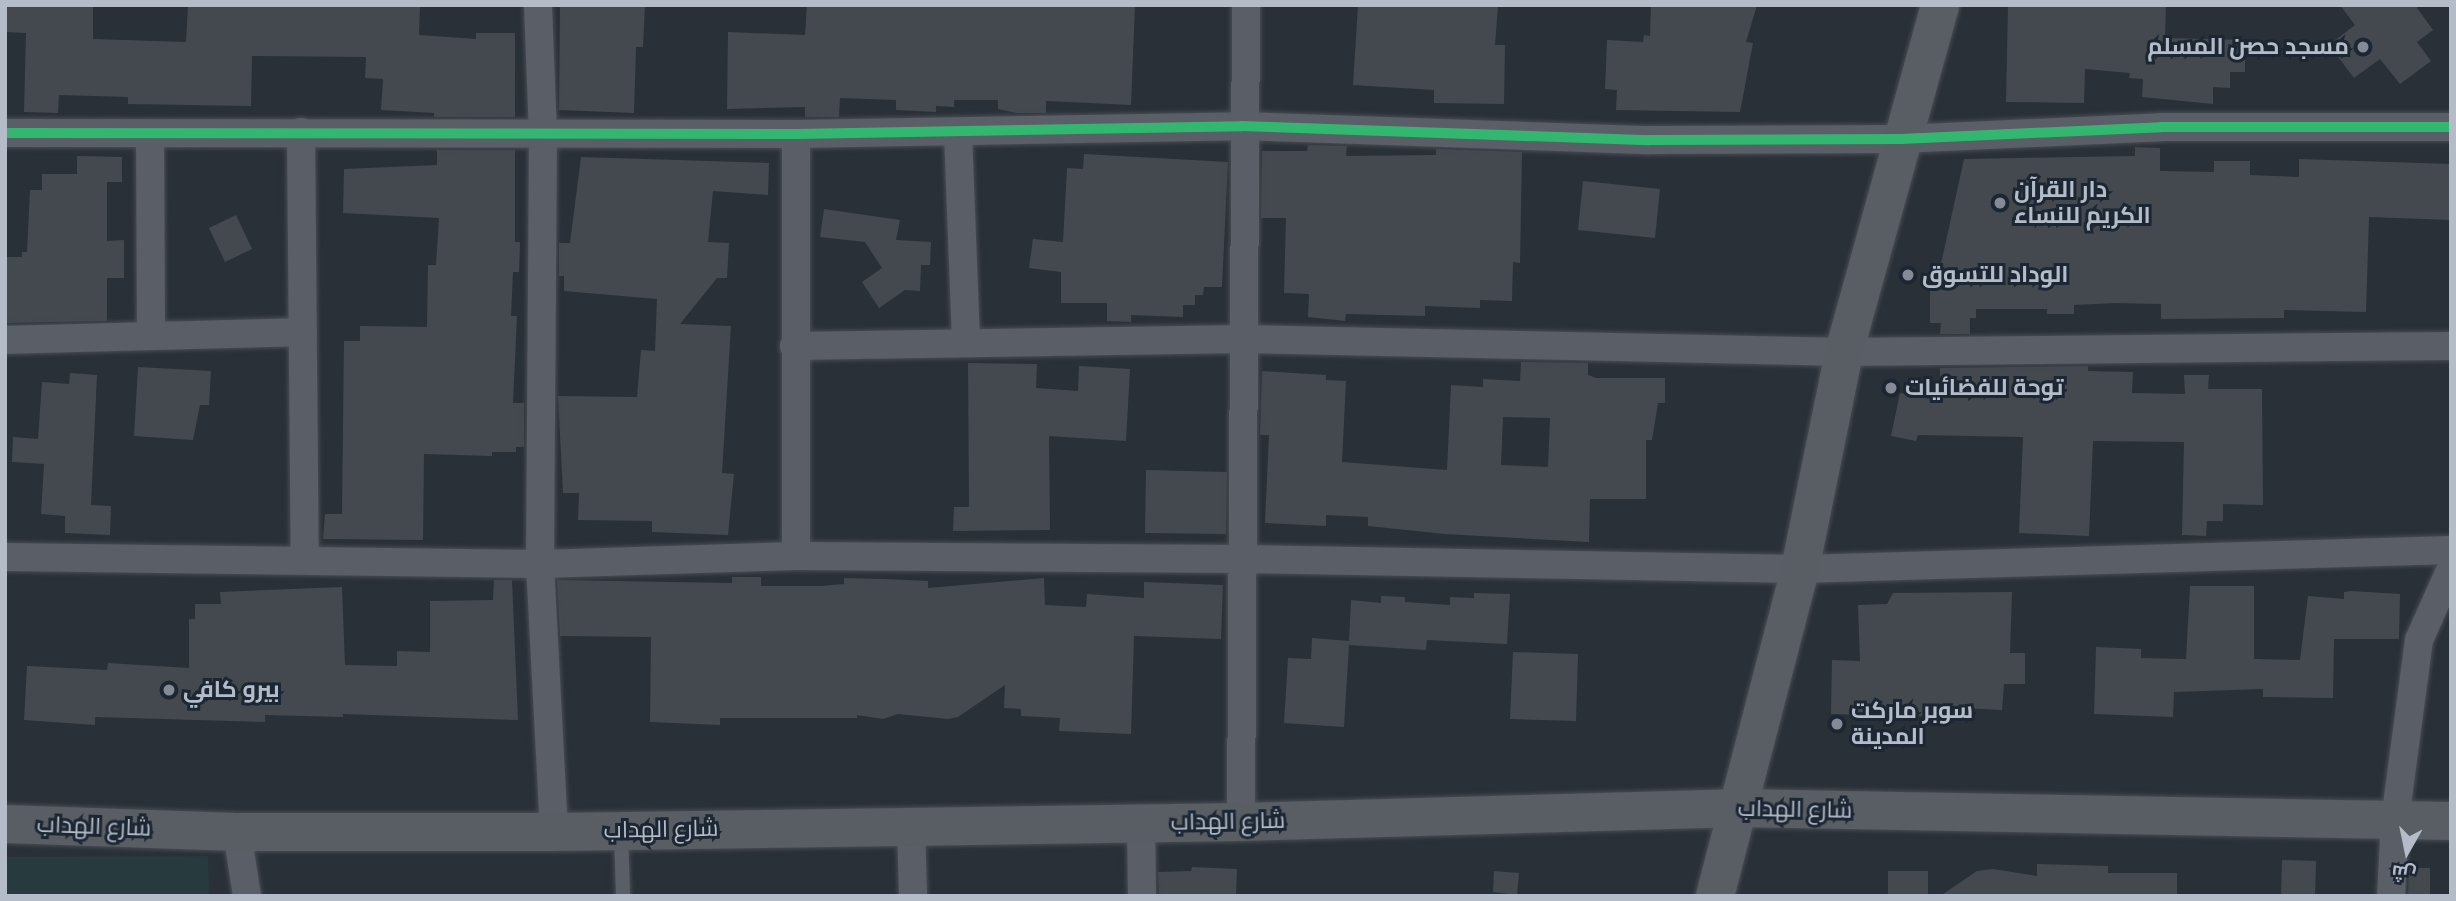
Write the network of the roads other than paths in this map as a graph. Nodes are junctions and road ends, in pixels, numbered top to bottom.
1 (538, 5) edge
2 (1246, 5) edge
3 (1940, 5) edge
4 (1242, 126) junction
5 (2451, 127) edge
6 (301, 132) junction
7 (5, 133) edge
8 (958, 133) junction
9 (150, 134) junction
10 (543, 134) junction
11 (796, 134) junction
12 (1900, 139) junction
13 (303, 332) junction
14 (150, 334) junction
15 (1244, 339) junction
16 (5, 340) edge
17 (966, 340) junction
18 (794, 346) junction
19 (2451, 346) edge
20 (1844, 352) junction
21 (2451, 550) edge
22 (796, 556) junction
23 (5, 557) edge
24 (305, 559) junction
25 (1243, 559) junction
26 (540, 564) junction
27 (2451, 568) edge
28 (1800, 569) junction
29 (1737, 808) junction
30 (2395, 820) junction
31 (2451, 821) edge
32 (1241, 822) junction
33 (1141, 823) junction
34 (5, 824) edge
35 (911, 827) junction
36 (621, 831) junction
37 (237, 832) junction
38 (554, 832) junction
39 (247, 896) edge
40 (623, 896) edge
41 (913, 896) edge
42 (1142, 896) edge
43 (1715, 896) edge
44 (2391, 896) edge

1 - 10 street
2 - 4 street
3 - 12 street
4 - 8 street
4 - 12 street
4 - 15 street
5 - 12 street
6 - 9 street
6 - 10 street
6 - 13 street
7 - 9 street
8 - 11 street
8 - 17 street
9 - 14 street
10 - 11 street
10 - 26 street
11 - 18 street
12 - 20 street
13 - 14 street
13 - 24 street
14 - 16 street
15 - 17 street
15 - 20 street
15 - 25 street
17 - 18 street
18 - 22 street
19 - 20 street
20 - 28 street
21 - 28 street
22 - 25 street
22 - 26 street
23 - 24 street
24 - 26 street
25 - 28 street
25 - 32 street
26 - 38 street
27 - 30 street
28 - 29 street
29 - 30 street, شارع الهداب
29 - 32 street, شارع الهداب
29 - 43 street
30 - 31 street, شارع الهداب
30 - 44 street
32 - 33 street, شارع الهداب
33 - 35 street, شارع الهداب
33 - 42 street
34 - 37 street, شارع الهداب
35 - 36 street, شارع الهداب
35 - 41 street
36 - 38 street, شارع الهداب
36 - 40 lane
37 - 38 street, شارع الهداب
37 - 39 street

